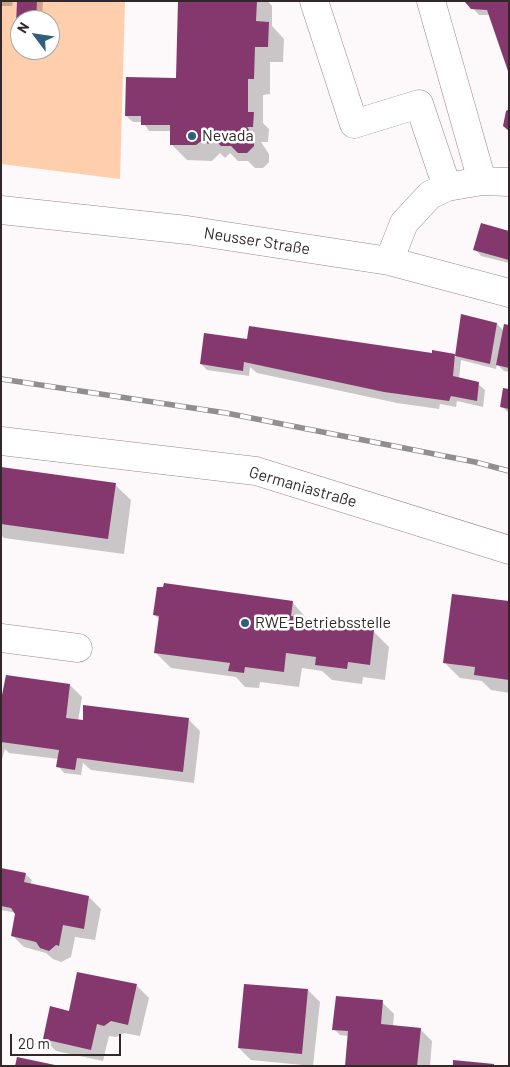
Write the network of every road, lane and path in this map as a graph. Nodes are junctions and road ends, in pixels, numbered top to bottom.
1 (314, 1) edge
2 (431, 1) edge
3 (496, 181) edge
4 (447, 187) junction
5 (1, 210) edge
6 (389, 261) junction
7 (509, 293) edge
8 (1, 441) edge
9 (509, 550) edge
10 (1, 638) edge
11 (78, 648) dead end

1 - 4 street
2 - 3 street
3 - 4 street
4 - 6 street
5 - 6 street, Neusser Straße
6 - 7 street, Neusser Straße
8 - 9 street, Germaniastraße
10 - 11 street

